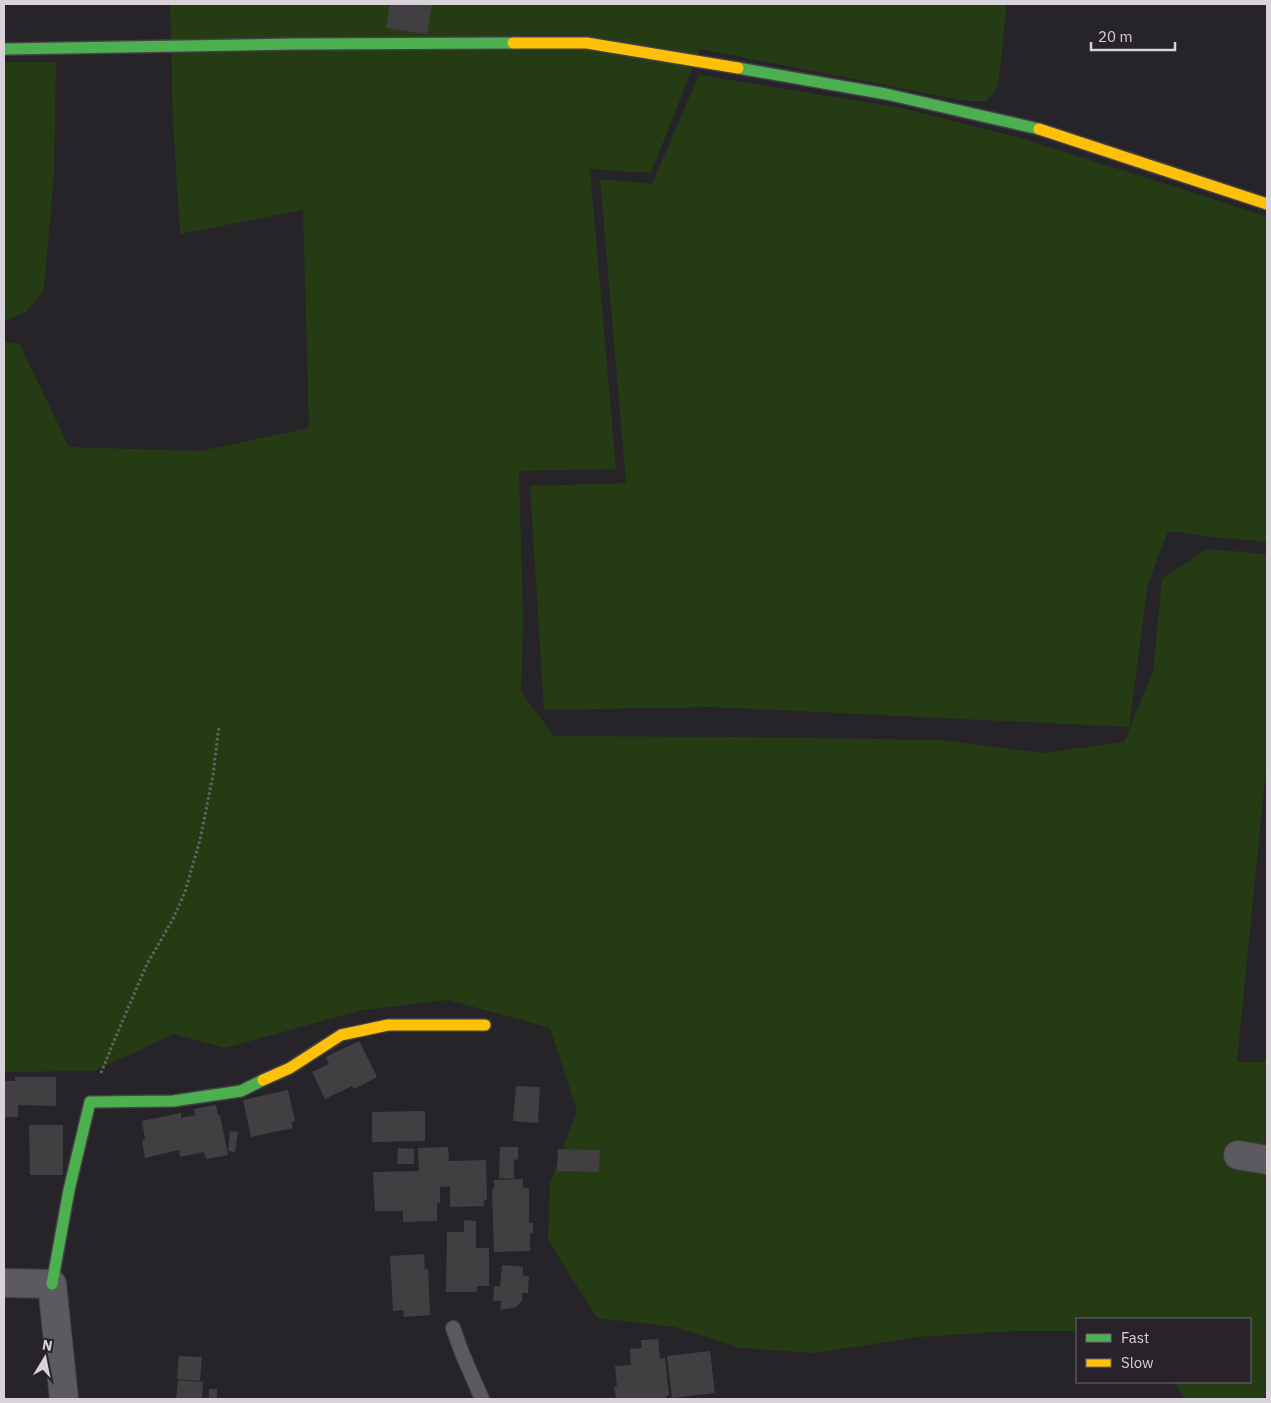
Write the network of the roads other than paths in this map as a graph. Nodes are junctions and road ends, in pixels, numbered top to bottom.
1 (4, 49) edge
2 (1267, 204) edge
3 (485, 1025) dead end
4 (1238, 1155) dead end
5 (1267, 1160) edge
6 (4, 1283) edge
7 (52, 1284) junction
8 (453, 1328) dead end
9 (64, 1399) edge
10 (482, 1399) edge

1 - 2 street
3 - 7 street
4 - 5 street
6 - 7 street
7 - 9 street
8 - 10 lane

